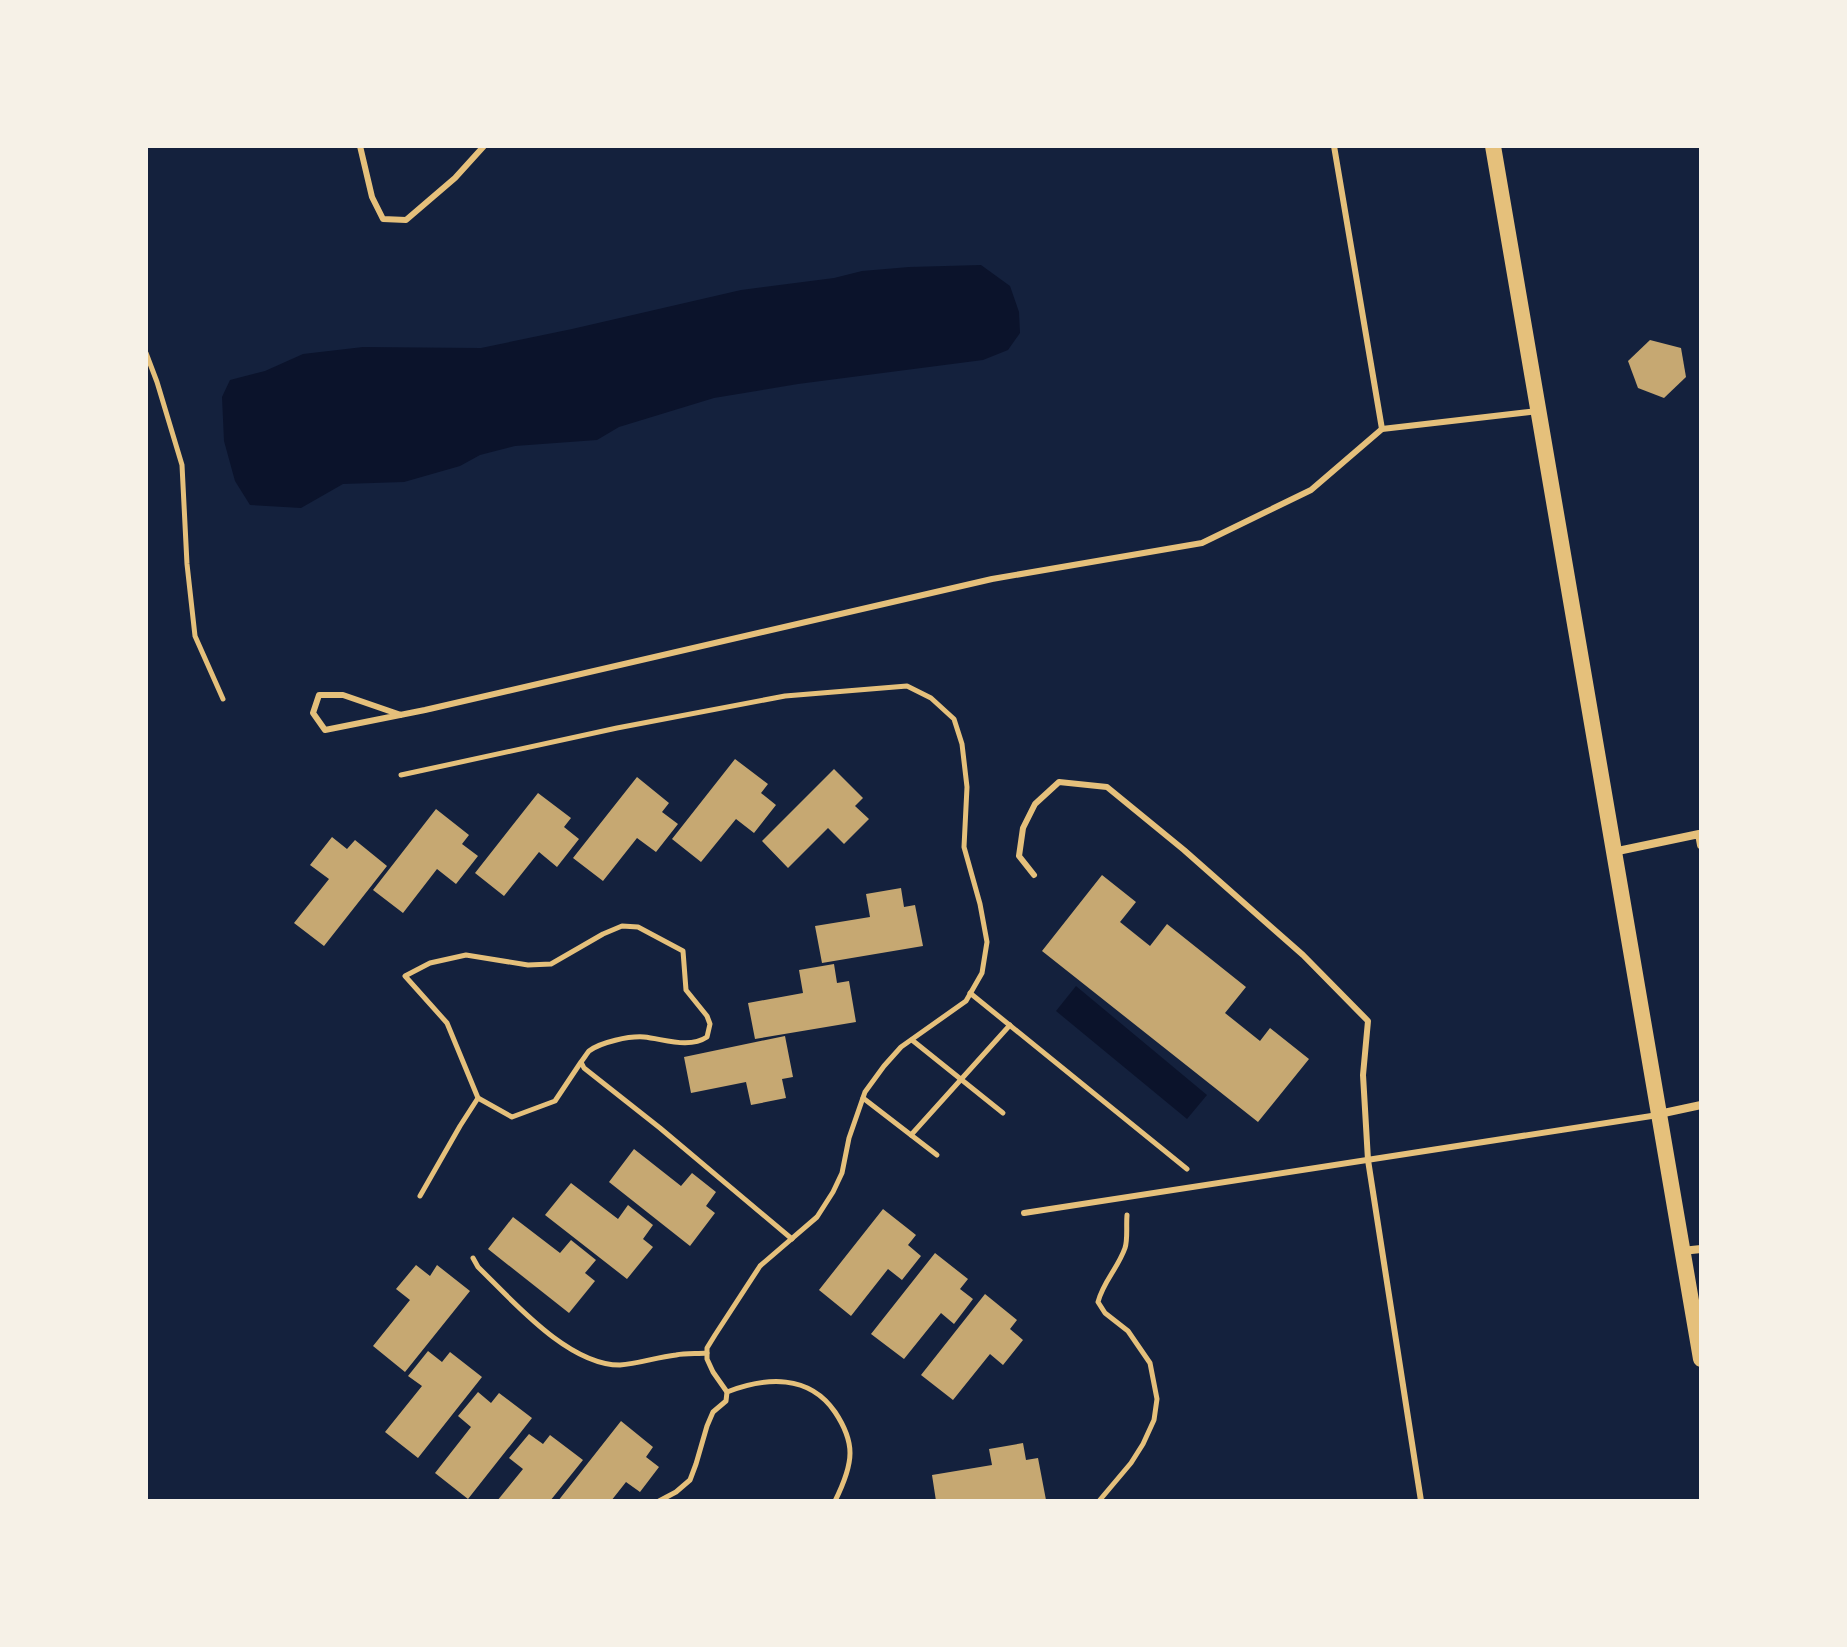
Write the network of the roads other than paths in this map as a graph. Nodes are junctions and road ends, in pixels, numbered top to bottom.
1 (360, 146) edge
2 (484, 146) edge
3 (1334, 146) edge
4 (1493, 146) edge
5 (1538, 411) junction
6 (1382, 429) junction
7 (401, 715) junction
8 (1701, 845) edge
9 (1613, 852) junction
10 (1034, 875) dead end
11 (1701, 1105) edge
12 (1658, 1115) junction
13 (1368, 1160) junction
14 (1024, 1213) dead end
15 (1701, 1249) edge
16 (1682, 1251) junction
17 (1701, 1359) edge
18 (1421, 1501) edge

1 - 2 lane
3 - 6 lane
4 - 5 main road
5 - 6 lane
5 - 9 main road
6 - 7 lane
7 - 7 lane
8 - 9 street
9 - 12 main road
10 - 13 lane
11 - 12 street
12 - 13 lane
12 - 16 main road
13 - 14 lane
13 - 18 lane
15 - 16 street
16 - 17 main road

